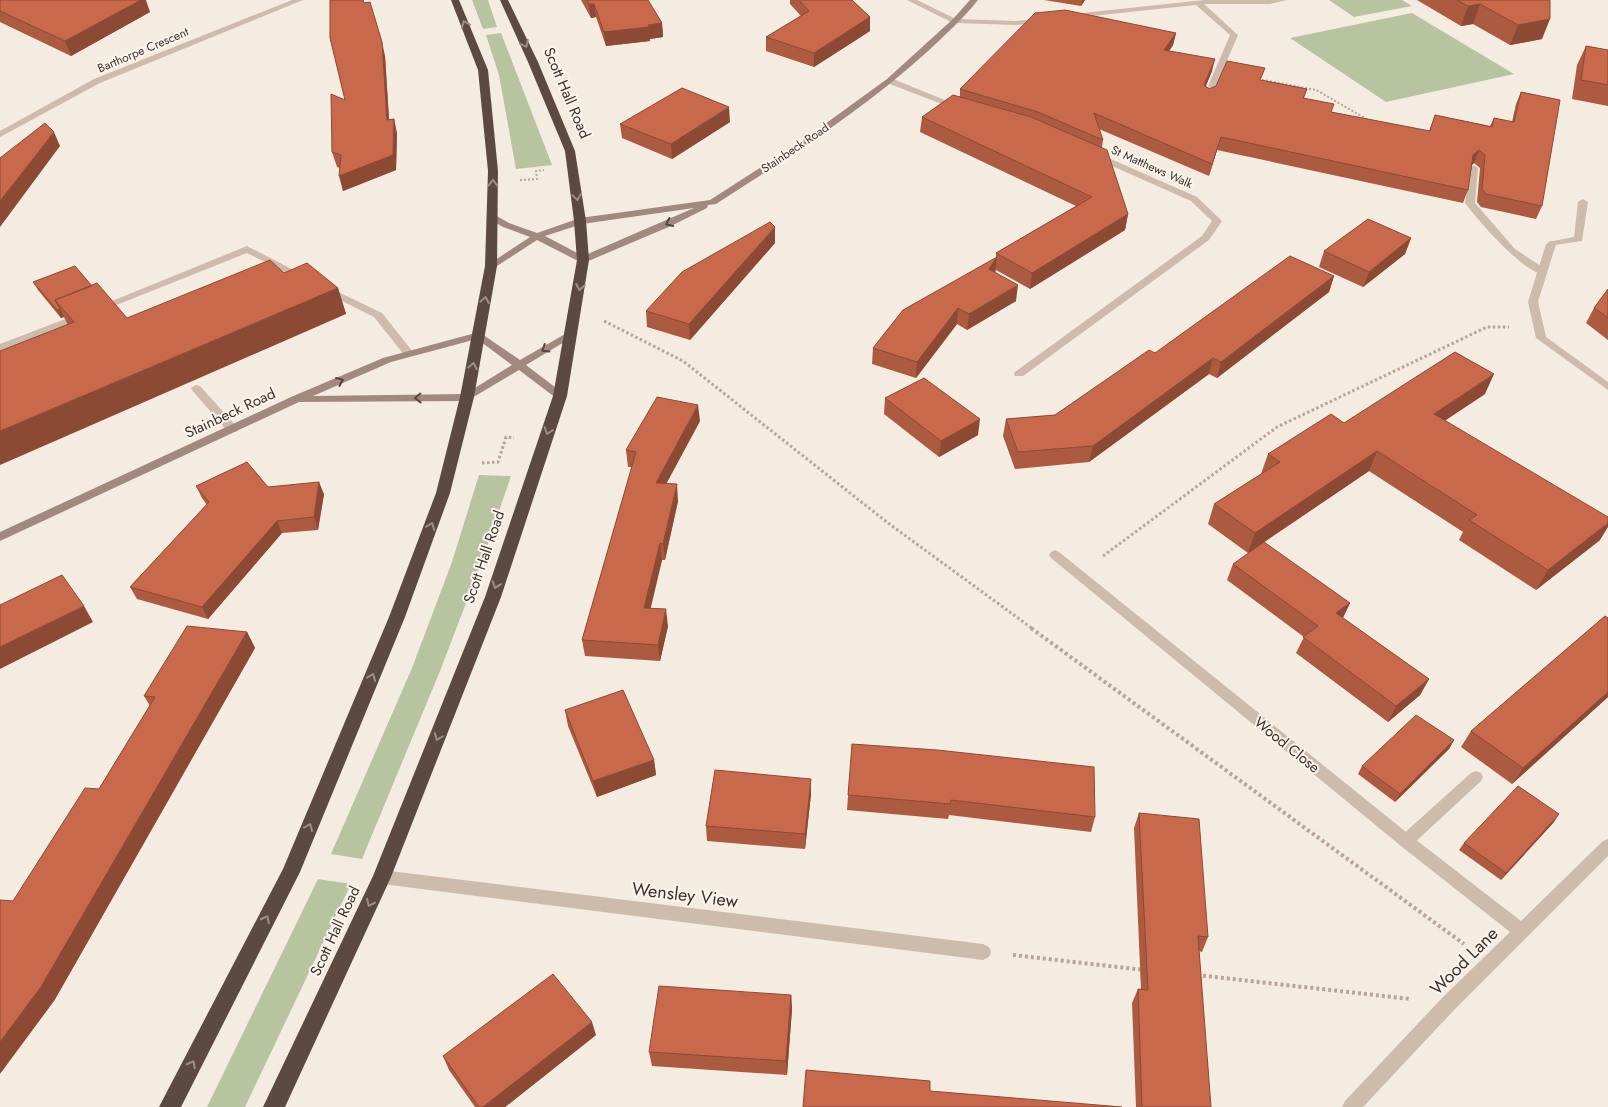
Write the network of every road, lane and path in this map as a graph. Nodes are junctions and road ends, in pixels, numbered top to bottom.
1 (300, 0) edge
2 (455, 0) edge
3 (504, 0) edge
4 (911, 0) edge
5 (974, 0) edge
6 (1283, 0) edge
7 (1198, 3) junction
8 (1064, 17) edge
9 (1054, 18) edge
10 (956, 21) junction
11 (1218, 71) junction
12 (890, 81) junction
13 (1207, 98) edge
14 (966, 109) edge
15 (1371, 122) edge
16 (0, 134) edge
17 (1086, 152) edge
18 (572, 167) junction
19 (1474, 168) edge
20 (493, 183) junction
21 (713, 202) junction
22 (1583, 202) dead end
23 (492, 217) junction
24 (580, 221) junction
25 (537, 236) junction
26 (584, 260) junction
27 (491, 266) junction
28 (1543, 272) junction
29 (576, 308) junction
30 (1538, 326) junction
31 (572, 333) junction
32 (479, 334) junction
33 (0, 348) edge
34 (408, 354) junction
35 (519, 366) junction
36 (1019, 374) dead end
37 (1608, 387) edge
38 (196, 388) dead end
39 (560, 396) junction
40 (467, 397) junction
41 (295, 400) junction
42 (232, 429) junction
43 (546, 439) junction
44 (451, 463) junction
45 (0, 537) edge
46 (1055, 555) dead end
47 (1078, 574) junction
48 (1476, 777) dead end
49 (1406, 841) junction
50 (1608, 846) edge
51 (382, 878) junction
52 (1522, 932) junction
53 (983, 952) joint
54 (1490, 963) junction
55 (1151, 970) edge
56 (1191, 975) edge
57 (1448, 1004) junction
58 (170, 1107) edge
59 (274, 1107) edge
60 (1351, 1107) edge

1 - 16 street, Barthorpe Crescent
20 -> 2 highway
3 -> 18 highway, Scott Hall Road
4 - 10 street
5 - 10 street, Stainbeck Road
6 - 7 street
7 - 8 street
7 - 11 street
9 - 10 street
10 - 12 street, Stainbeck Road
11 - 13 street
11 - 15 path
12 - 14 street
12 - 21 street, Stainbeck Road
17 - 36 street, St Matthews Walk
18 - 20 path
18 -> 24 highway, Scott Hall Road
19 - 28 street
20 - 23 highway
21 - 24 street, Stainbeck Road
21 -> 26 street
22 - 28 street
23 - 25 street
23 - 27 highway
24 - 25 street, Stainbeck Road
24 - 26 highway, Scott Hall Road
25 - 26 street
25 - 27 street
26 -> 29 highway, Scott Hall Road
32 -> 27 highway
28 - 30 street
29 - 31 highway, Scott Hall Road
29 - 54 path
30 - 37 street
30 - 47 path
31 -> 35 street
31 - 39 highway, Scott Hall Road
32 - 34 street, Stainbeck Road
32 - 35 street
40 -> 32 highway
33 - 34 street
41 -> 34 street, Stainbeck Road
35 - 39 street
35 - 40 street
38 - 42 street
39 -> 43 highway, Scott Hall Road
40 -> 41 street
40 - 44 highway
41 - 42 street, Stainbeck Road
42 - 45 street, Stainbeck Road
43 - 44 path
43 -> 51 highway, Scott Hall Road
58 -> 44 highway
46 - 47 street, Wood Close
47 - 49 street, Wood Close
48 - 49 street
49 - 52 street, Wood Close
50 - 52 street, Wood Lane
51 - 53 street, Wensley View
51 -> 59 highway, Scott Hall Road
52 - 54 street, Wood Lane
53 - 55 path
54 - 57 street, Wood Lane
56 - 57 path
57 - 60 street, Wood Lane

